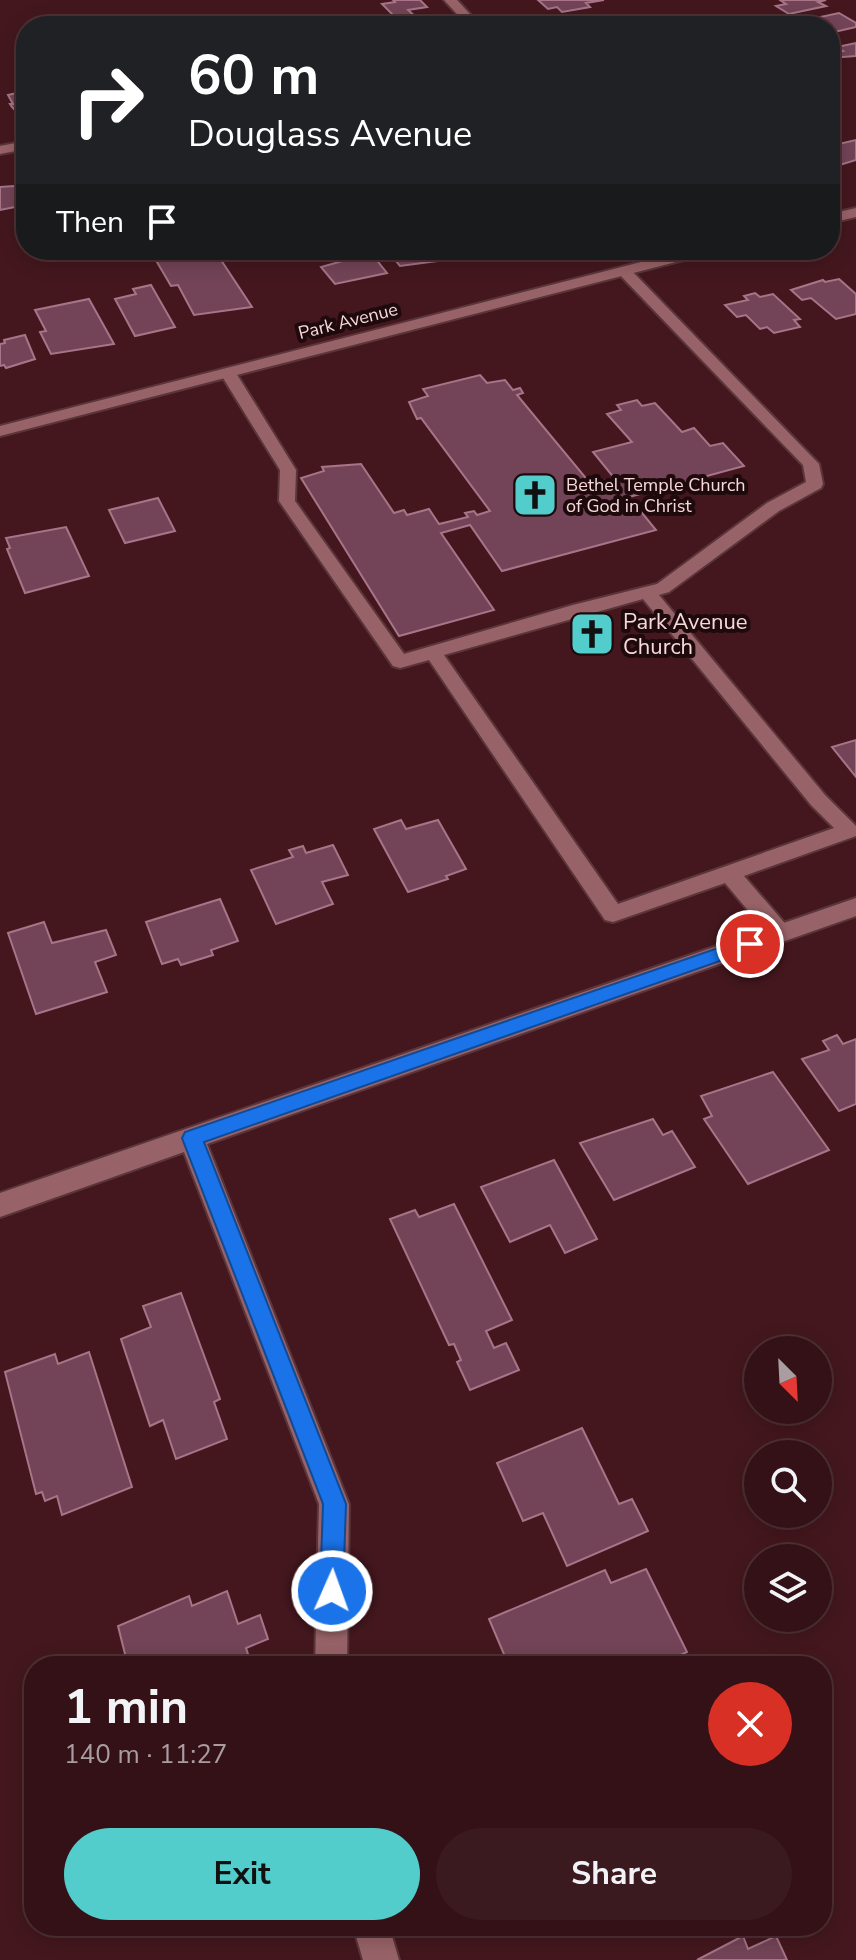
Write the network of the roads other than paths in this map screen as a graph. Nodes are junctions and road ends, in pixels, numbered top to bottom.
1 (450, 0) edge
2 (465, 16) edge
3 (667, 260) edge
4 (624, 271) junction
5 (228, 373) junction
6 (0, 431) edge
7 (647, 592) junction
8 (432, 651) junction
9 (729, 873) junction
10 (856, 907) edge
11 (780, 933) junction
12 (192, 1138) junction
13 (0, 1205) edge
14 (331, 1656) edge
15 (374, 1936) edge
16 (381, 1960) edge

1 - 2 street
3 - 4 street, Park Avenue
4 - 5 street, Park Avenue
4 - 7 lane
5 - 6 street, Park Avenue
5 - 8 lane
7 - 8 lane
7 - 9 lane
8 - 9 lane
9 - 11 lane
10 - 11 street
11 - 12 street
12 - 13 street
12 - 14 street
15 - 16 street

